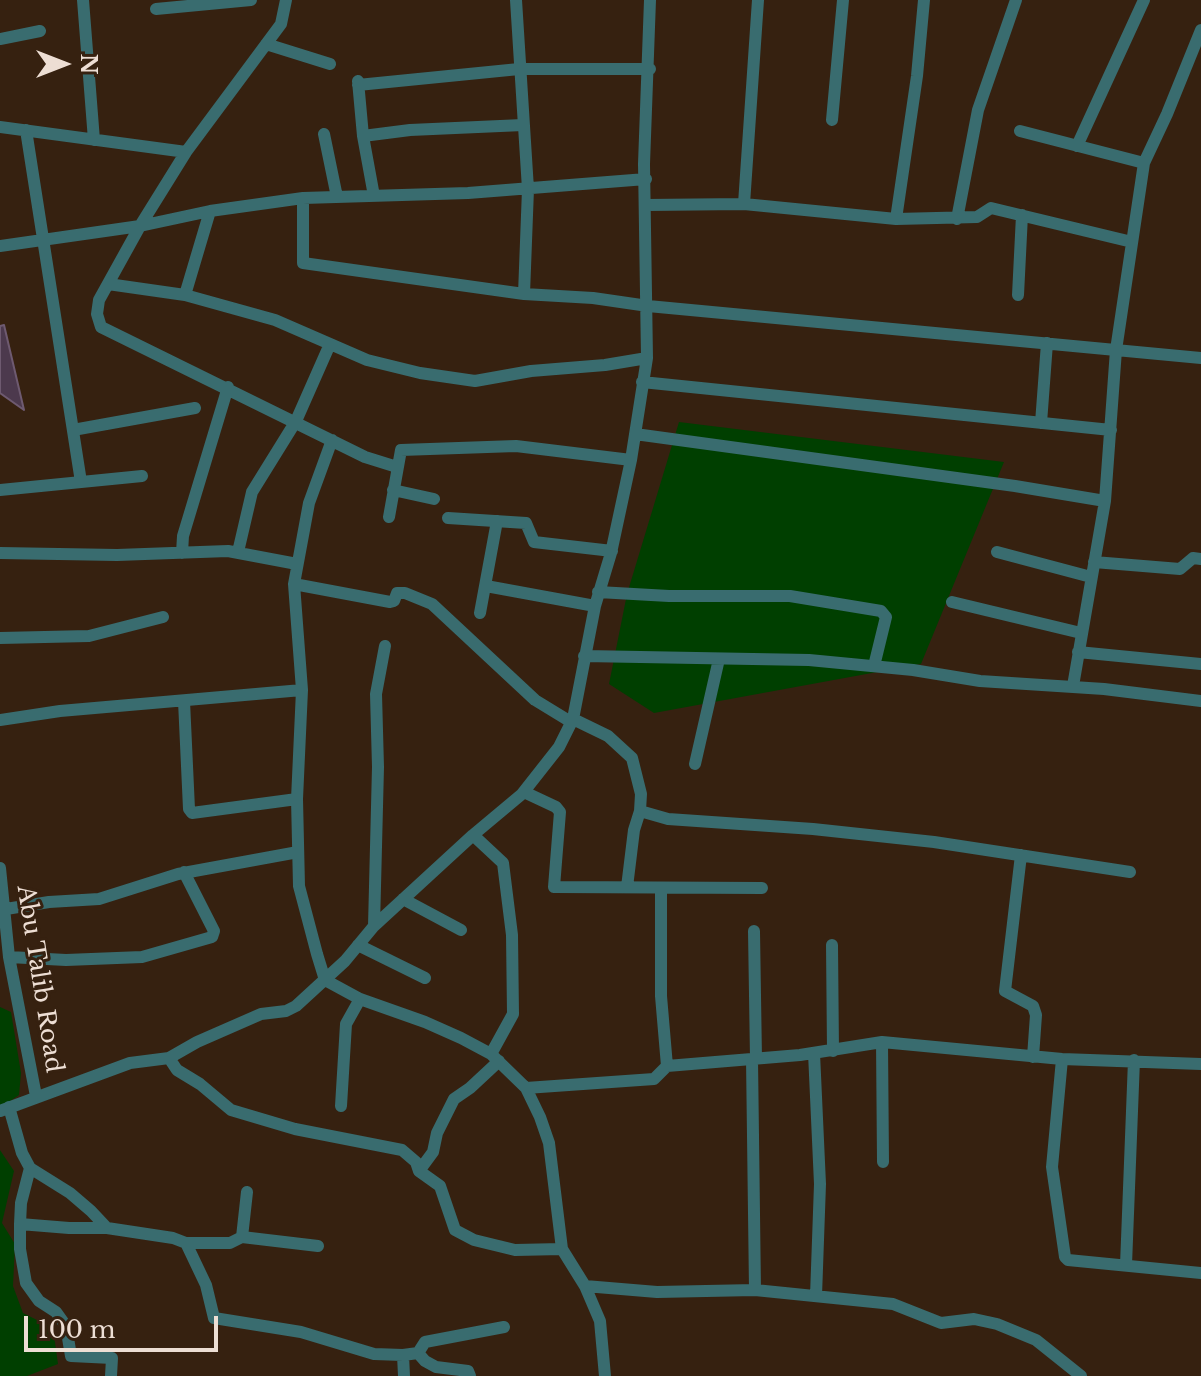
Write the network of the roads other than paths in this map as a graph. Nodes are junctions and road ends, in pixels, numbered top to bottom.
1 (83, 0) edge
2 (251, 0) edge
3 (286, 0) edge
4 (516, 0) edge
5 (650, 0) edge
6 (758, 0) edge
7 (843, 0) edge
8 (924, 0) edge
9 (1016, 0) edge
10 (1144, 0) edge
11 (156, 9) dead end
12 (1201, 30) edge
13 (40, 31) dead end
14 (0, 39) edge
15 (266, 44) junction
16 (330, 64) dead end
17 (519, 69) junction
18 (650, 69) junction
19 (832, 120) dead end
20 (523, 125) junction
21 (0, 127) edge
22 (26, 130) junction
23 (1020, 131) dead end
24 (324, 134) dead end
25 (363, 136) junction
26 (94, 140) junction
27 (1077, 146) junction
28 (186, 152) junction
29 (1144, 163) junction
30 (646, 179) junction
31 (528, 189) junction
32 (374, 196) junction
33 (337, 197) junction
34 (303, 198) junction
35 (744, 204) junction
36 (646, 205) junction
37 (210, 211) junction
38 (1022, 215) junction
39 (896, 219) junction
40 (957, 219) junction
41 (140, 226) junction
42 (43, 239) junction
43 (1132, 242) junction
44 (0, 246) edge
45 (108, 284) junction
46 (524, 294) junction
47 (185, 295) junction
48 (1018, 295) dead end
49 (648, 306) junction
50 (1047, 343) junction
51 (330, 344) junction
52 (1116, 350) junction
53 (1201, 355) edge
54 (647, 358) junction
55 (642, 382) junction
56 (228, 387) junction
57 (195, 408) dead end
58 (296, 421) junction
59 (1041, 423) junction
60 (73, 430) junction
61 (1111, 430) junction
62 (635, 434) junction
63 (332, 440) junction
64 (631, 460) junction
65 (397, 467) junction
66 (142, 476) dead end
67 (81, 482) junction
68 (0, 490) edge
69 (393, 490) junction
70 (434, 499) dead end
71 (1105, 501) junction
72 (389, 517) dead end
73 (448, 518) dead end
74 (497, 521) junction
75 (612, 551) junction
76 (238, 552) junction
77 (997, 552) dead end
78 (0, 553) edge
79 (182, 553) junction
80 (1201, 559) edge
81 (1094, 562) junction
82 (297, 564) junction
83 (1091, 577) junction
84 (294, 584) junction
85 (486, 586) junction
86 (598, 592) junction
87 (952, 602) dead end
88 (595, 606) junction
89 (480, 613) dead end
90 (163, 617) dead end
91 (1081, 633) junction
92 (0, 638) edge
93 (385, 646) dead end
94 (1078, 652) junction
95 (584, 656) junction
96 (719, 659) junction
97 (1201, 664) edge
98 (874, 666) junction
99 (1073, 686) junction
100 (302, 690) junction
101 (184, 701) junction
102 (1201, 701) edge
103 (0, 720) edge
104 (572, 720) junction
105 (695, 764) dead end
106 (524, 792) junction
107 (297, 799) junction
108 (640, 811) junction
109 (473, 835) junction
110 (298, 852) junction
111 (1021, 855) junction
112 (0, 868) edge
113 (184, 872) junction
114 (1130, 872) dead end
115 (627, 887) junction
116 (661, 888) junction
117 (762, 888) dead end
118 (403, 899) junction
119 (6, 909) junction
120 (374, 926) junction
121 (461, 930) dead end
122 (754, 931) dead end
123 (358, 945) junction
124 (832, 945) dead end
125 (9, 957) junction
126 (425, 978) dead end
127 (325, 980) junction
128 (360, 999) junction
129 (882, 1042) junction
130 (833, 1051) junction
131 (1201, 1052) edge
132 (814, 1053) junction
133 (1033, 1057) junction
134 (169, 1058) junction
135 (495, 1058) junction
136 (754, 1059) junction
137 (1062, 1059) junction
138 (1134, 1060) junction
139 (1201, 1064) edge
140 (667, 1066) junction
141 (526, 1088) junction
142 (36, 1096) junction
143 (341, 1106) dead end
144 (4, 1109) edge
145 (883, 1162) dead end
146 (30, 1168) junction
147 (419, 1171) junction
148 (247, 1192) dead end
149 (20, 1224) junction
150 (107, 1228) junction
151 (242, 1237) junction
152 (186, 1243) junction
153 (318, 1246) dead end
154 (562, 1249) junction
155 (1126, 1265) junction
156 (1201, 1273) edge
157 (585, 1286) junction
158 (755, 1290) junction
159 (816, 1296) junction
160 (504, 1327) dead end
161 (418, 1353) junction
162 (403, 1355) junction
163 (111, 1376) edge
164 (404, 1376) edge
165 (470, 1376) edge
166 (605, 1376) edge
167 (1081, 1376) edge

1 - 26 street
2 - 11 street
3 - 15 street
4 - 17 street
5 - 18 street
6 - 35 street
7 - 19 street
8 - 39 street
9 - 40 street
10 - 27 street
12 - 29 street
13 - 14 street
15 - 16 street
15 - 28 street
17 - 18 street
17 - 20 street
17 - 25 street
18 - 30 street
20 - 25 street
20 - 31 street
21 - 22 street
22 - 26 street
22 - 42 street
23 - 27 street
24 - 33 street
25 - 32 street
26 - 28 street
27 - 29 street
28 - 41 street
29 - 43 street
30 - 31 street
30 - 36 street
31 - 32 street
31 - 46 street
32 - 33 street
33 - 34 street
34 - 37 street
34 - 46 street
35 - 36 street
35 - 39 street
36 - 49 street
37 - 41 street
37 - 47 street
38 - 40 street
38 - 43 street
38 - 48 street
39 - 40 street
41 - 42 street
41 - 45 street
42 - 44 street
42 - 60 street
43 - 52 street
45 - 47 street
45 - 56 street
46 - 49 street
47 - 51 street
49 - 50 street
49 - 54 street
50 - 52 street
50 - 59 street
51 - 54 street
51 - 58 street
52 - 53 street
52 - 61 street
54 - 55 street
55 - 59 street
55 - 62 street
56 - 58 street
56 - 79 street
57 - 60 street
58 - 63 street
58 - 76 street
59 - 61 street
60 - 67 street
61 - 71 street
62 - 64 street
62 - 71 street
63 - 65 street
63 - 82 street
64 - 65 street
64 - 75 street
65 - 69 street
66 - 67 street
67 - 68 street
69 - 70 street
69 - 72 street
71 - 81 street
73 - 74 street
74 - 75 street
74 - 85 street
75 - 86 street
76 - 79 street
76 - 82 street
77 - 83 street
78 - 79 street
80 - 81 street
81 - 83 street
82 - 84 street
83 - 91 street
84 - 100 street
84 - 104 street
85 - 88 street
85 - 89 street
86 - 88 street
86 - 98 street
87 - 91 street
88 - 95 street
90 - 92 street
91 - 94 street
93 - 120 street
94 - 97 street
94 - 99 street
95 - 96 street
95 - 104 street
96 - 98 street
96 - 105 street
98 - 99 street
99 - 102 street
100 - 101 street
100 - 107 street
101 - 103 street
101 - 107 street
104 - 106 street
104 - 108 street
106 - 109 street
106 - 115 street
107 - 110 street
108 - 111 street
108 - 115 street
109 - 118 street
109 - 135 street
110 - 113 street
110 - 127 street
111 - 114 street
111 - 133 street
112 - 119 street, Abu Talib Road
113 - 119 street
113 - 125 street
115 - 116 street
116 - 117 street
116 - 140 street
118 - 120 street
118 - 121 street
119 - 125 street, Abu Talib Road
120 - 123 street
122 - 136 street
123 - 126 street
123 - 127 street
124 - 130 street
125 - 142 street, Abu Talib Road
127 - 128 street
127 - 134 street
128 - 135 street
128 - 143 street
129 - 130 street
129 - 133 street
129 - 145 street
130 - 132 street
131 - 139 street
132 - 136 street
132 - 159 street
133 - 137 street
134 - 142 street
134 - 147 street
135 - 141 street
135 - 147 street
136 - 140 street
136 - 158 street
137 - 138 street
137 - 155 street
138 - 139 street
138 - 155 street
140 - 141 street
141 - 154 street
142 - 144 street
144 - 146 street
146 - 149 street
146 - 150 street
147 - 154 street
148 - 151 street
149 - 150 street
149 - 163 street
150 - 152 street
151 - 152 street
151 - 153 street
152 - 162 street
154 - 157 street
155 - 156 street
157 - 158 street
157 - 166 street
158 - 159 street
159 - 167 street
160 - 161 street
161 - 162 street
161 - 165 street
162 - 164 street

